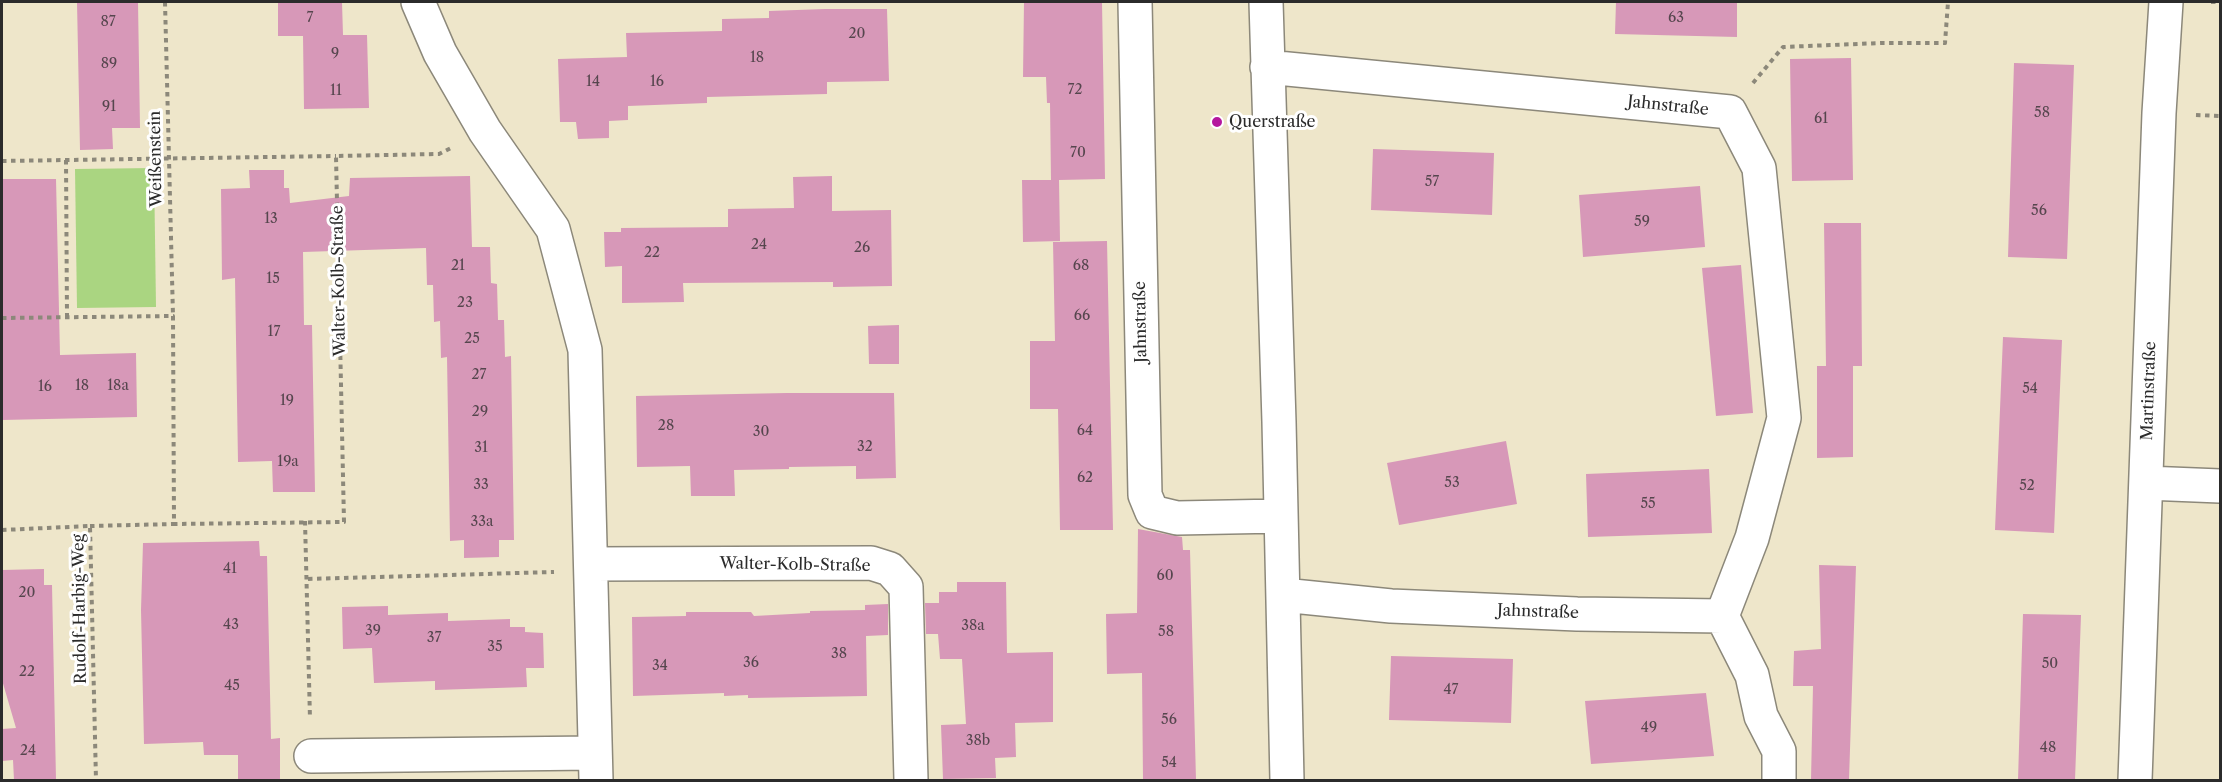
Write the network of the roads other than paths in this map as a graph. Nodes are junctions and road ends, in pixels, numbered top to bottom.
1 (418, 2) edge
2 (1135, 2) edge
3 (1266, 2) edge
4 (2166, 2) edge
5 (1267, 67) junction
6 (2145, 483) junction
7 (2220, 486) edge
8 (1281, 516) junction
9 (591, 567) junction
10 (1283, 595) junction
11 (1722, 616) junction
12 (311, 756) road end
13 (596, 767) edge
14 (910, 780) edge
15 (1287, 780) edge
16 (1779, 780) edge
17 (2135, 780) edge

1 - 9 street
2 - 8 street, Jahnstraße
3 - 5 street
4 - 6 street, Martinstraße
5 - 8 street
5 - 11 street, Jahnstraße
6 - 7 street
6 - 17 street, Martinstraße
8 - 10 street
9 - 13 street
9 - 14 street, Walter-Kolb-Straße
10 - 11 street, Jahnstraße
10 - 15 street
11 - 16 street
12 - 13 street

